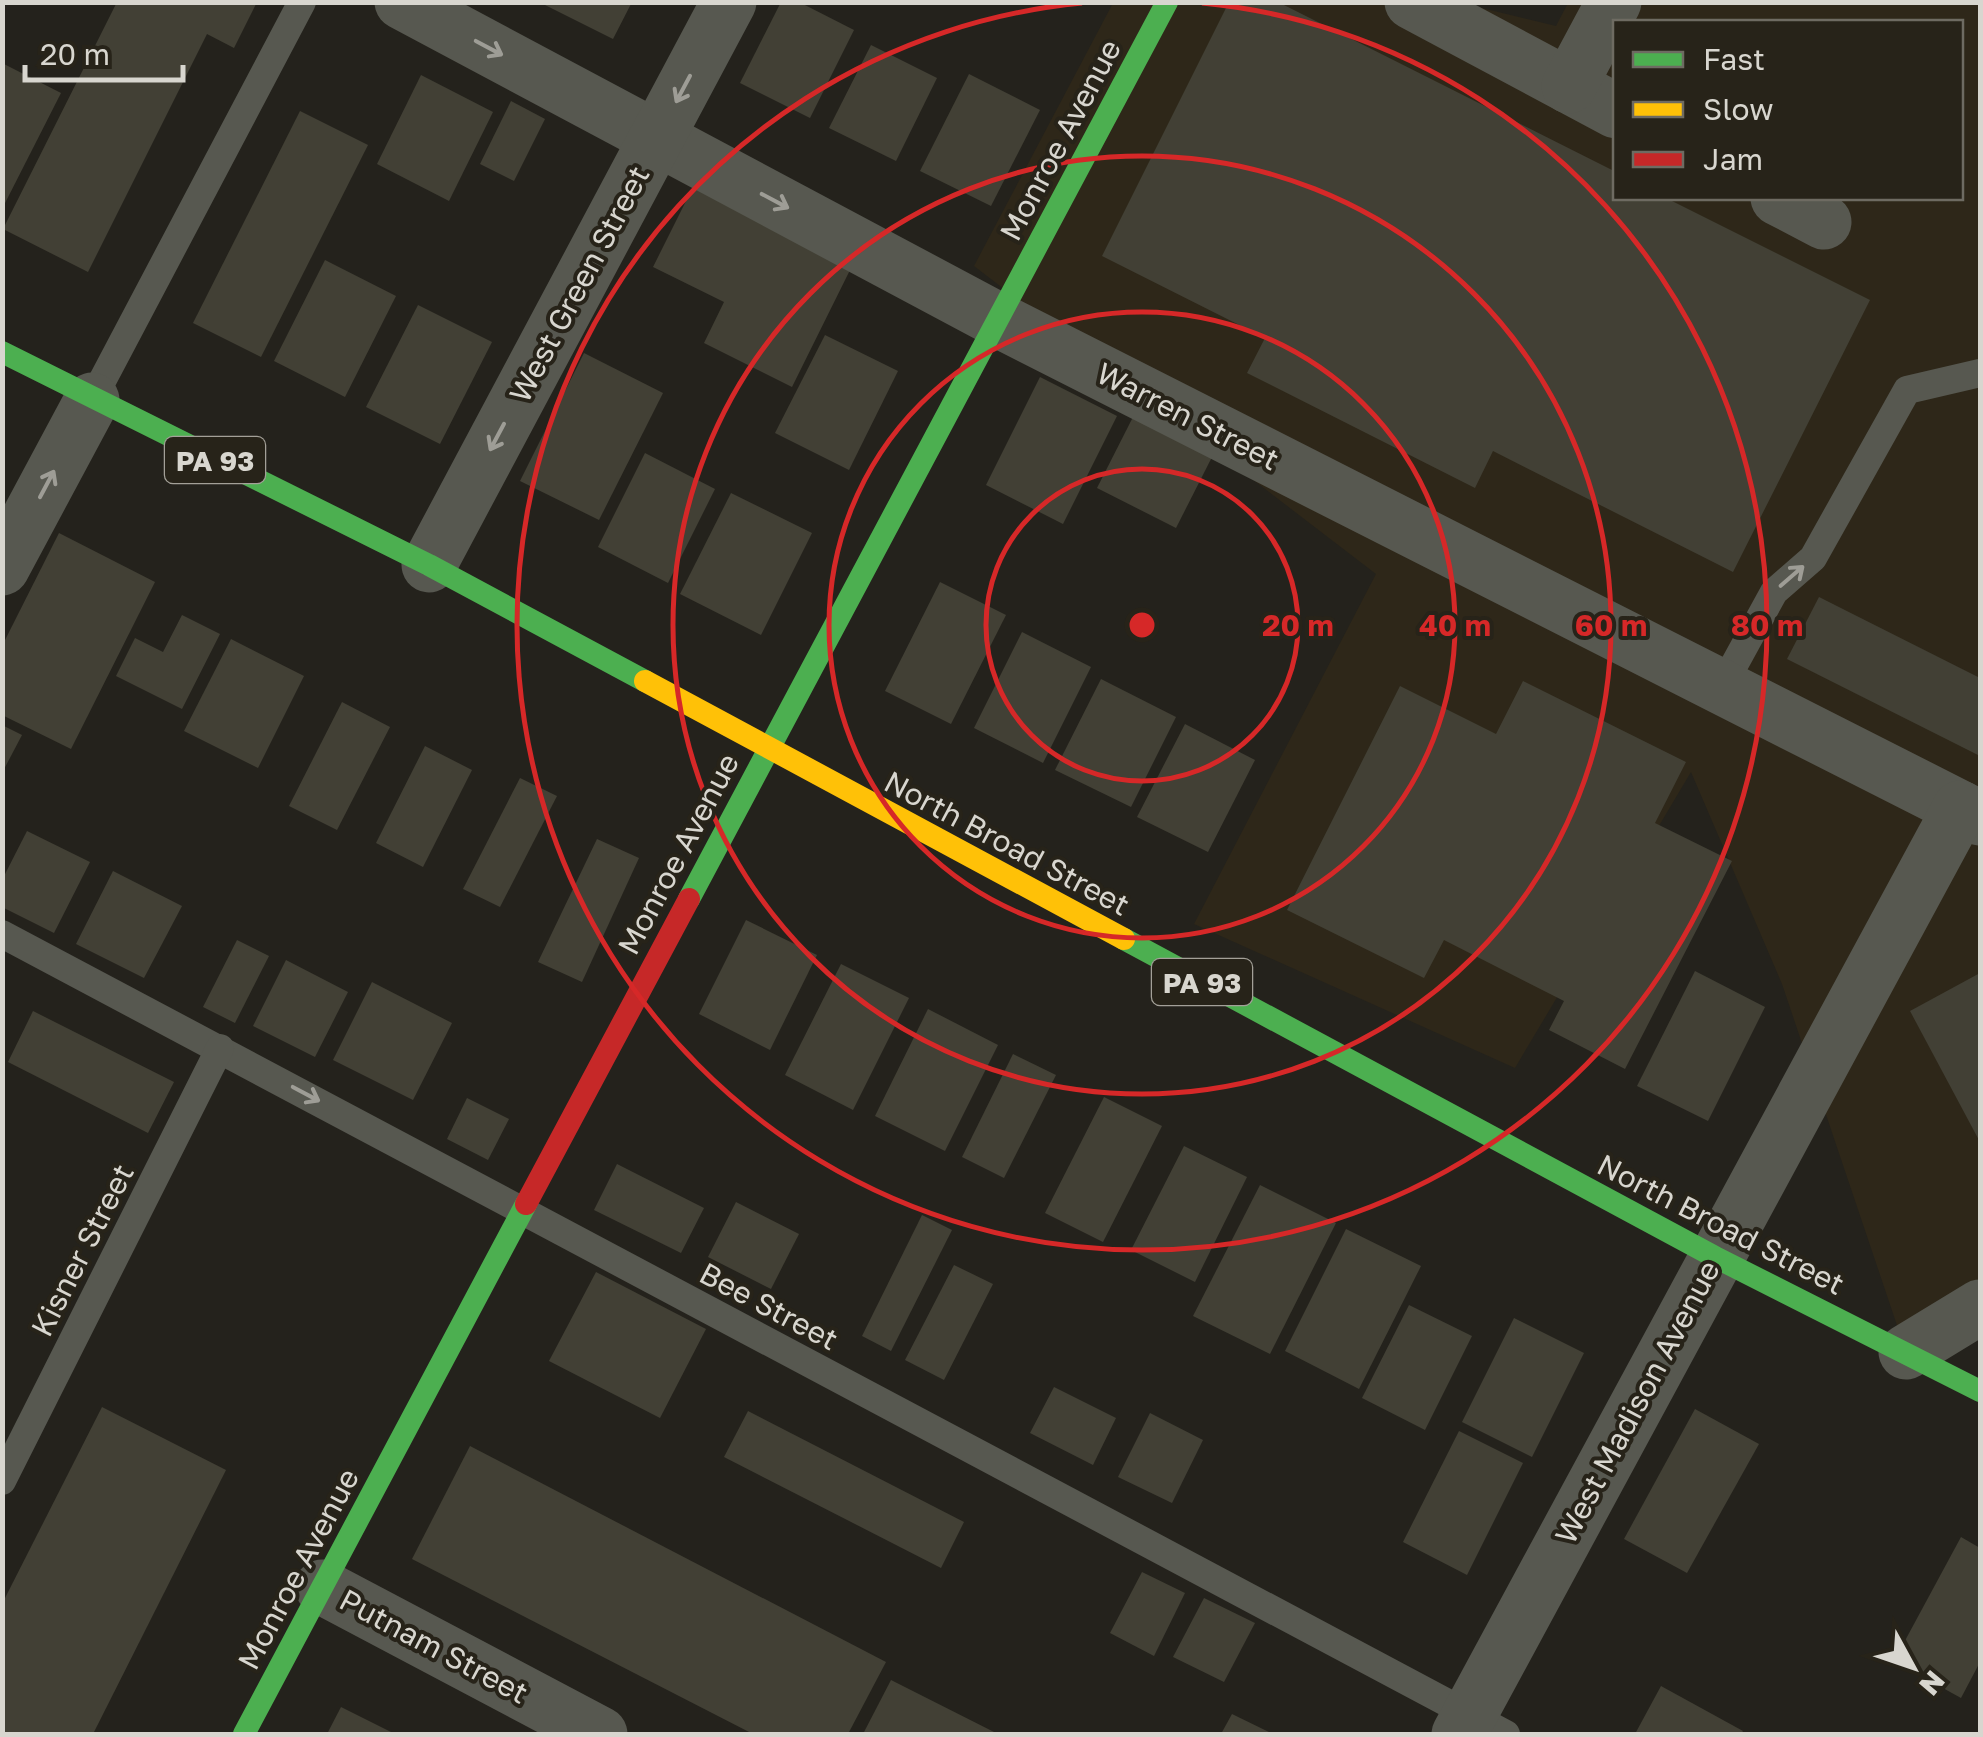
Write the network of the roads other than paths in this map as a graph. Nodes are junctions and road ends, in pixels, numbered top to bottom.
1 (302, 2) edge
2 (402, 2) edge
3 (729, 2) edge
4 (1168, 2) edge
5 (1412, 2) edge
6 (1614, 2) edge
7 (1592, 98) edge
8 (657, 138) junction
9 (998, 320) junction
10 (2, 352) edge
11 (1980, 373) edge
12 (92, 400) junction
13 (429, 565) junction
14 (2, 568) edge
15 (1722, 687) junction
16 (768, 749) junction
17 (1970, 813) edge
18 (2, 934) edge
19 (220, 1048) junction
20 (522, 1211) junction
21 (1715, 1257) junction
22 (1980, 1307) edge
23 (1906, 1352) junction
24 (1980, 1390) edge
25 (2, 1481) edge
26 (322, 1586) junction
27 (1478, 1728) edge
28 (244, 1734) edge
29 (600, 1734) edge

1 - 12 lane
2 -> 8 street, Warren Street
3 -> 8 street, West Green Street
4 - 9 main road, Monroe Avenue
5 - 7 street
6 - 7 street
8 -> 9 street, Warren Street
8 -> 13 street, West Green Street
9 - 15 street, Warren Street
9 - 16 main road, Monroe Avenue
10 - 12 main road, North Broad Street / PA 93
15 -> 11 lane
12 - 13 main road, North Broad Street / PA 93
14 -> 12 street
13 - 16 main road, North Broad Street / PA 93
15 - 17 street, Warren Street
16 - 20 main road, Monroe Avenue
16 - 21 main road, North Broad Street / PA 93
17 - 21 street, West Madison Avenue
18 - 19 lane, Bee Street
19 -> 20 lane, Bee Street
19 - 25 lane, Kisner Street
20 - 26 main road, Monroe Avenue
20 - 27 lane, Bee Street
21 - 23 main road, North Broad Street / PA 93
21 - 27 street, West Madison Avenue
22 - 23 street
23 - 24 main road, North Broad Street / PA 93
26 - 28 main road, Monroe Avenue
26 - 29 street, Putnam Street

